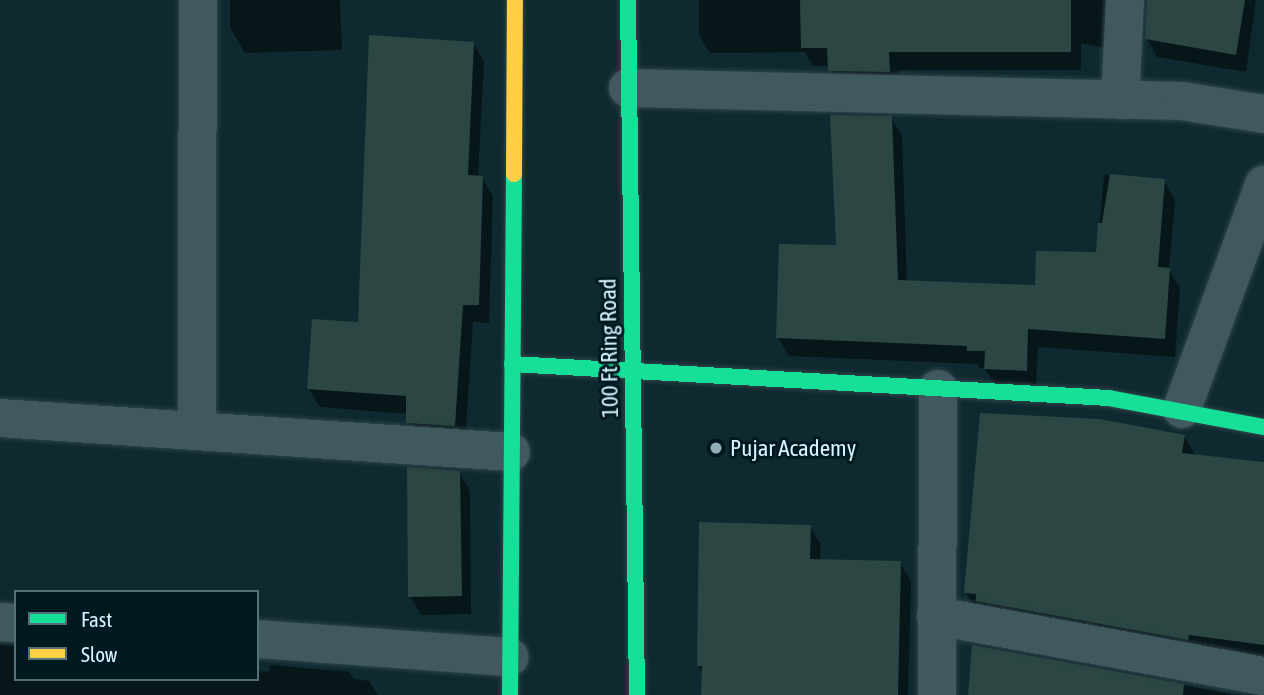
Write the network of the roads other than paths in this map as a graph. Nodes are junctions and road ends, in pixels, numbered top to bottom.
1 (198, 0) edge
2 (515, 0) edge
3 (628, 0) edge
4 (1125, 0) edge
5 (628, 88) junction
6 (1120, 100) junction
7 (1264, 114) edge
8 (1264, 185) edge
9 (512, 364) junction
10 (632, 371) junction
11 (938, 389) junction
12 (1182, 410) junction
13 (0, 418) edge
14 (1264, 427) edge
15 (197, 432) junction
16 (511, 452) junction
17 (936, 617) junction
18 (259, 639) edge
19 (509, 657) junction
20 (1264, 676) edge
21 (510, 695) edge
22 (637, 695) edge
23 (937, 695) edge

1 - 15 street
2 - 9 main road
3 - 5 main road, 100 Ft Ring Road
4 - 6 street
5 - 6 street
5 - 10 main road, 100 Ft Ring Road
6 - 7 street
8 - 12 street
9 - 10 main road
9 - 16 main road
10 - 11 main road
10 - 22 main road, 100 Ft Ring Road
11 - 12 main road
11 - 17 street
12 - 14 main road
13 - 15 street
15 - 16 street
16 - 19 main road
17 - 20 street
17 - 23 street
18 - 19 street
19 - 21 main road

